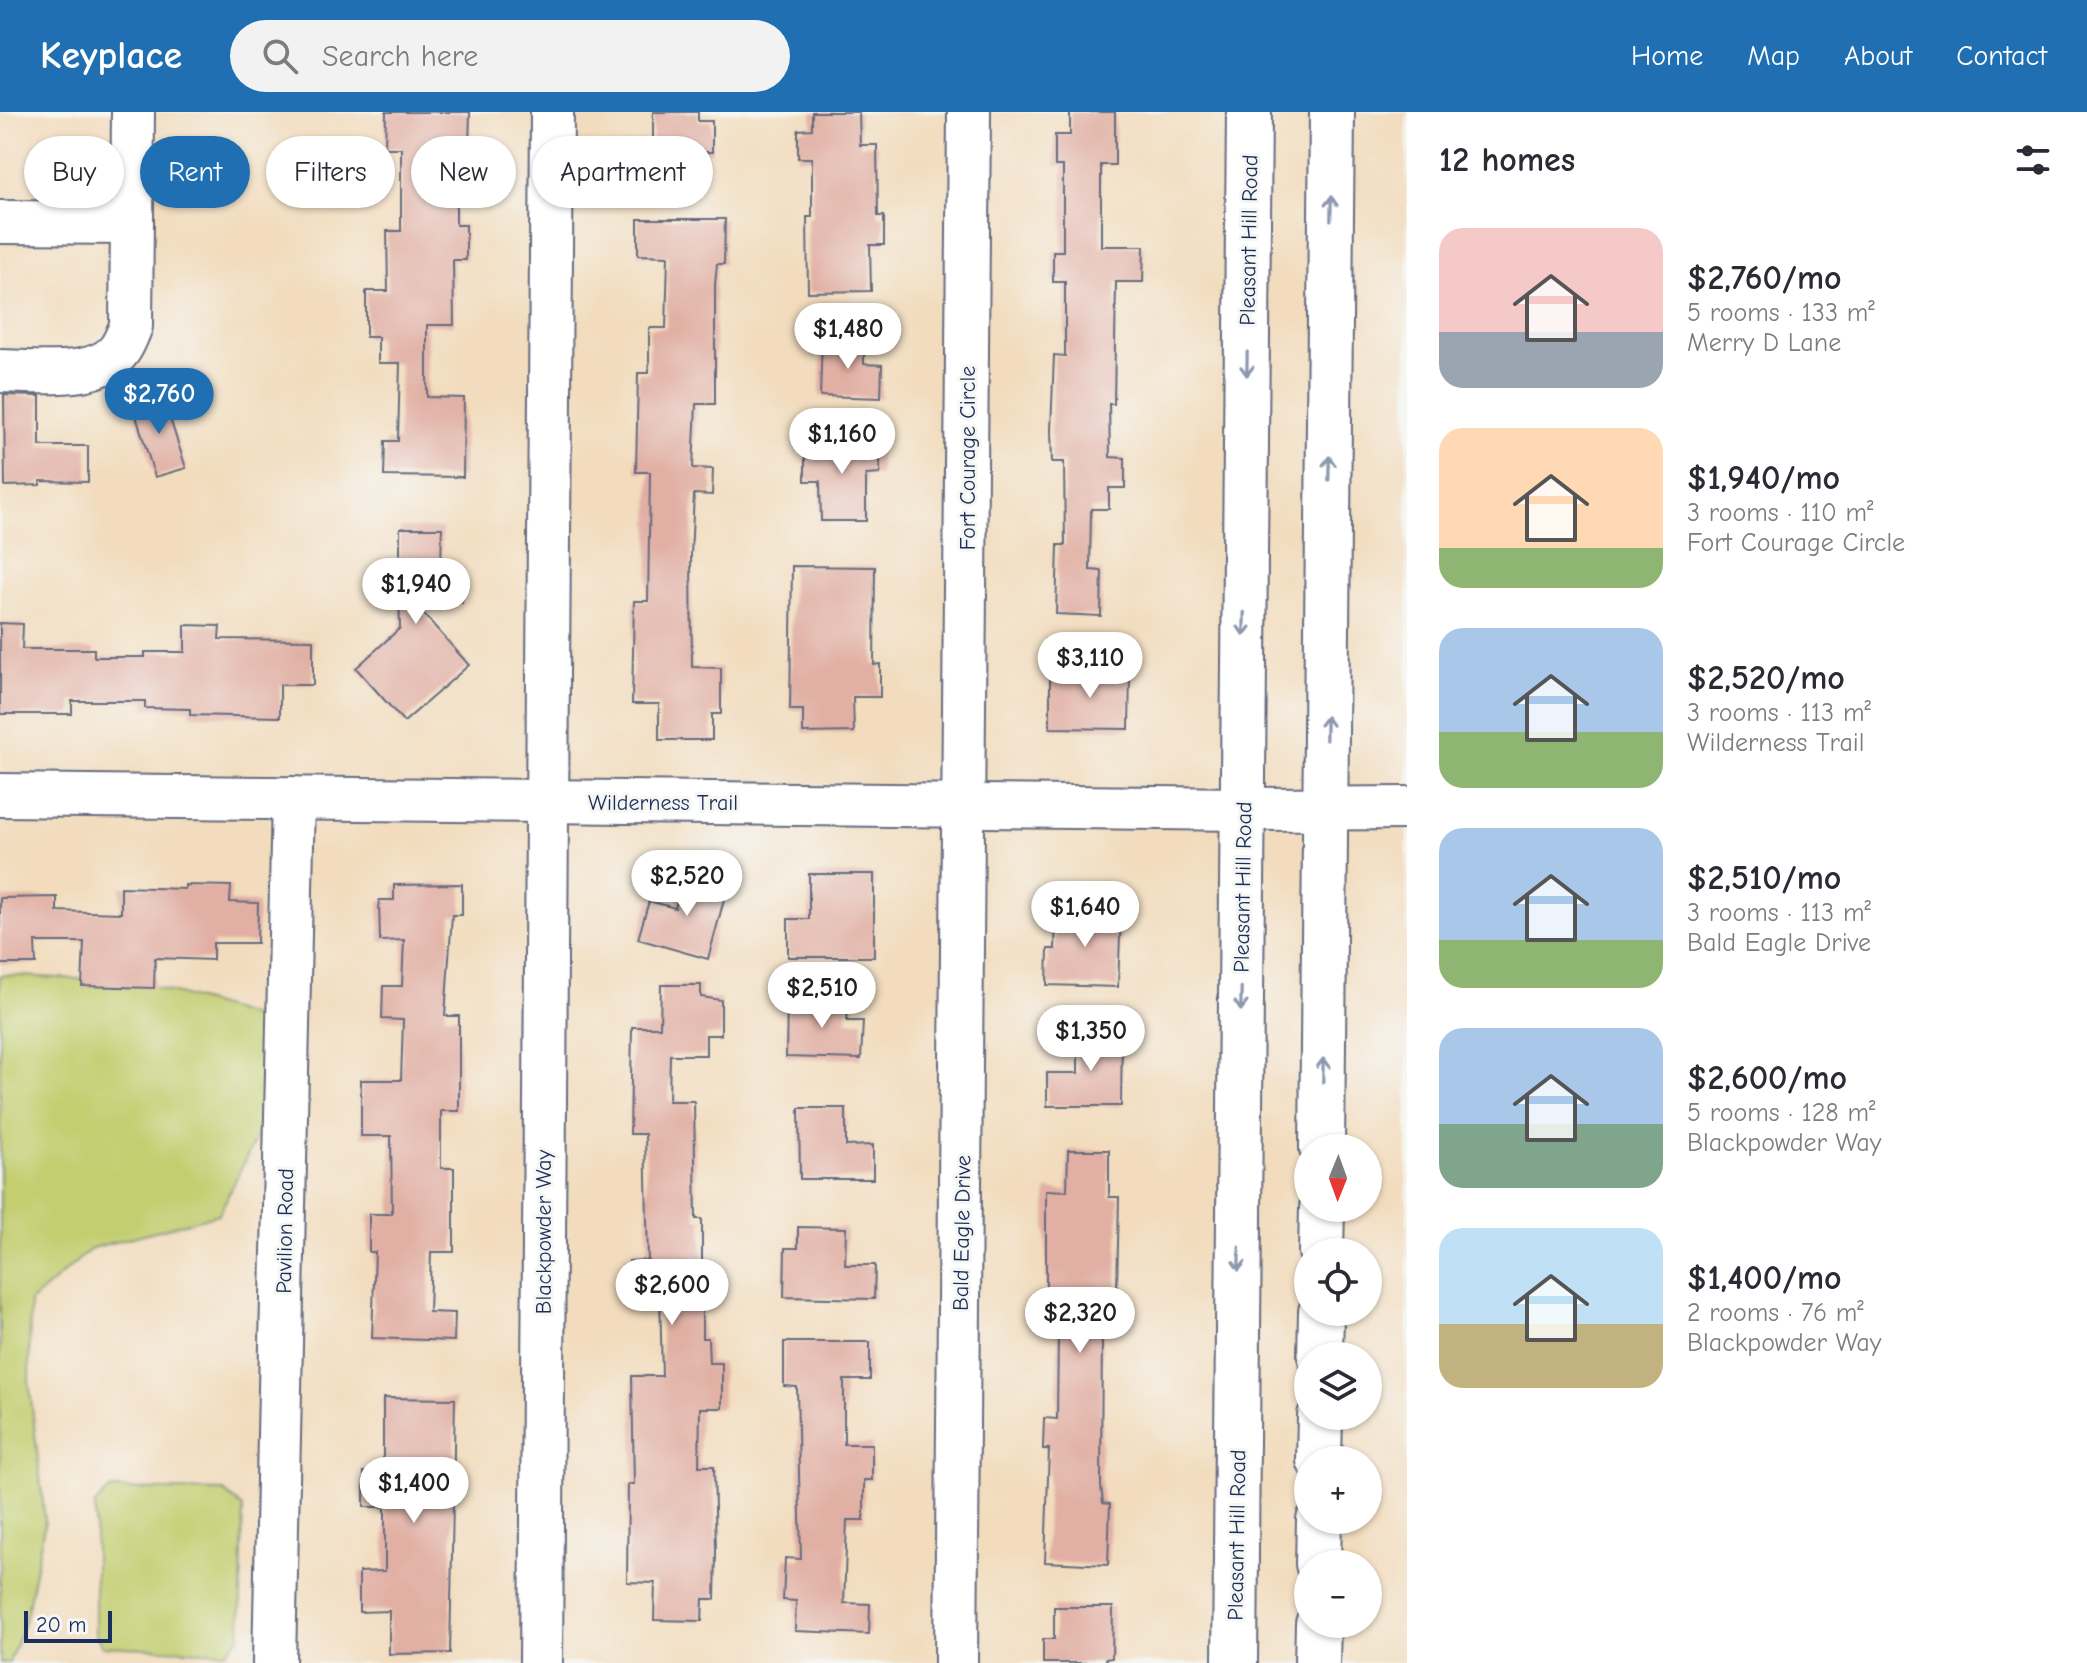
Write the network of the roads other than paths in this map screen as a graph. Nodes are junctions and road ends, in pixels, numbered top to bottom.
1 (133, 112) edge
2 (552, 112) edge
3 (969, 112) edge
4 (1249, 112) edge
5 (1332, 112) edge
6 (0, 222) edge
7 (132, 223) junction
8 (0, 371) edge
9 (0, 795) edge
10 (293, 798) junction
11 (546, 801) junction
12 (965, 804) junction
13 (1326, 806) junction
14 (1407, 808) edge
15 (1243, 809) junction
16 (1322, 1134) edge
17 (1318, 1638) edge
18 (274, 1663) edge
19 (541, 1663) edge
20 (956, 1663) edge
21 (1235, 1663) edge
22 (1317, 1663) edge

1 - 7 street
2 - 11 street
3 - 12 street, Fort Courage Circle
4 -> 15 main road, Pleasant Hill Road
13 -> 5 main road
6 - 7 street
7 - 8 street
9 - 10 street, Wilderness Trail
10 - 11 street, Wilderness Trail
10 - 18 street, Pavilion Road
11 - 12 street, Wilderness Trail
11 - 19 street, Blackpowder Way
12 - 15 street, Wilderness Trail
12 - 20 street, Bald Eagle Drive
13 - 14 street, Wilderness Trail
13 - 15 street, Wilderness Trail
16 -> 13 main road
15 -> 21 main road, Pleasant Hill Road
17 - 22 main road

